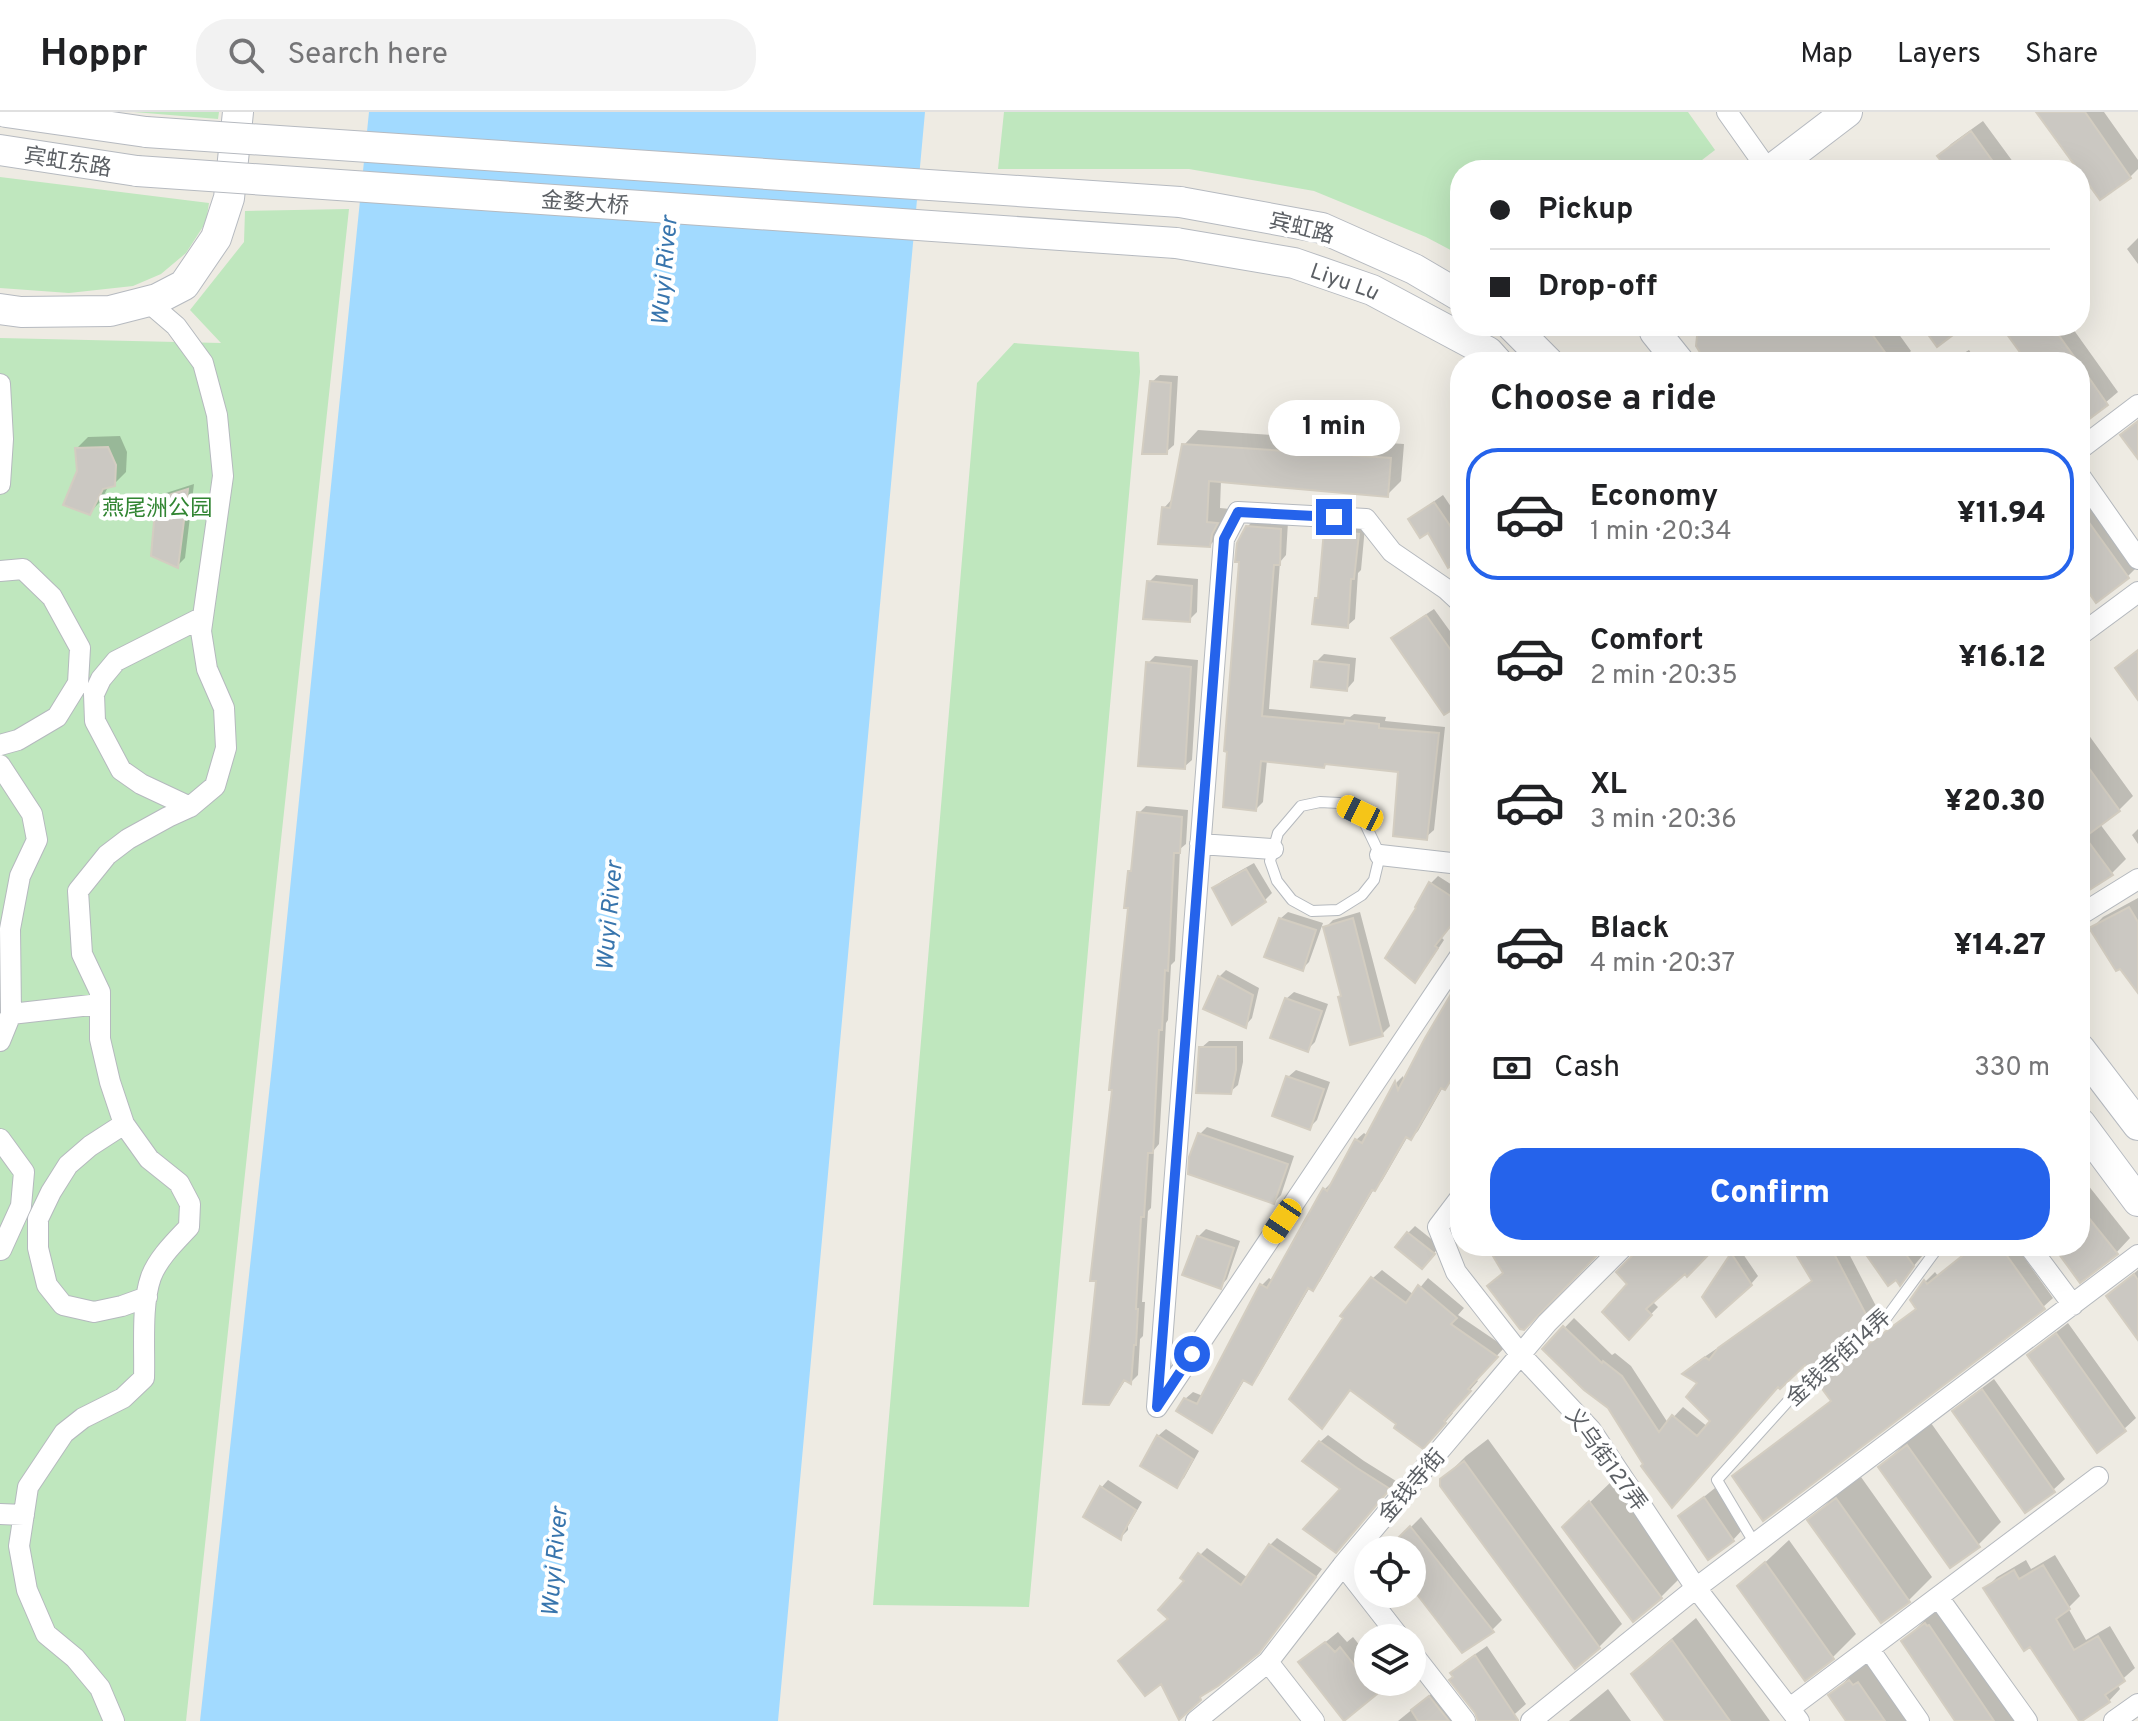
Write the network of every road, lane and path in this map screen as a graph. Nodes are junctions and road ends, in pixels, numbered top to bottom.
1 (6, 112) edge
2 (238, 112) edge
3 (1727, 112) edge
4 (1847, 112) edge
5 (146, 132) joint
6 (0, 150) edge
7 (1763, 160) edge
8 (1783, 160) edge
9 (137, 171) joint
10 (1180, 202) joint
11 (1176, 243) joint
12 (1450, 290) edge
13 (148, 302) junction
14 (0, 309) edge
15 (1450, 332) edge
16 (1458, 336) edge
17 (1522, 336) edge
18 (1658, 336) edge
19 (1488, 352) edge
20 (1538, 352) edge
21 (1671, 352) edge
22 (0, 384) edge
23 (2138, 405) edge
24 (2090, 441) edge
25 (0, 484) edge
26 (2090, 490) edge
27 (2138, 559) edge
28 (0, 571) edge
29 (2138, 592) edge
30 (1450, 593) edge
31 (203, 617) junction
32 (2090, 628) edge
33 (0, 745) edge
34 (0, 765) edge
35 (190, 807) junction
36 (1200, 844) junction
37 (1273, 849) junction
38 (1380, 855) junction
39 (1450, 863) edge
40 (2138, 879) edge
41 (2090, 909) edge
42 (1450, 971) edge
43 (100, 1004) junction
44 (11, 1014) junction
45 (0, 1041) edge
46 (2090, 1062) edge
47 (124, 1124) junction
48 (2138, 1125) edge
49 (2090, 1136) edge
50 (0, 1138) edge
51 (51, 1192) junction
52 (2138, 1201) edge
53 (1450, 1211) edge
54 (38, 1219) junction
55 (0, 1250) edge
56 (2138, 1255) edge
57 (1614, 1256) edge
58 (1932, 1256) edge
59 (2036, 1256) edge
60 (147, 1297) junction
61 (2073, 1305) junction
62 (1521, 1355) junction
63 (2098, 1477) dead end
64 (0, 1514) edge
65 (24, 1515) junction
66 (1755, 1544) junction
67 (1343, 1565) junction
68 (1696, 1588) junction
69 (1938, 1597) junction
70 (1389, 1624) edge
71 (1869, 1649) junction
72 (1268, 1662) junction
73 (1426, 1671) edge
74 (2138, 1704) edge
75 (1795, 1715) edge
76 (114, 1721) edge
77 (1196, 1721) edge
78 (1314, 1721) edge
79 (1465, 1721) edge
80 (1531, 1721) edge
81 (1919, 1721) edge
82 (2027, 1721) edge
83 (2114, 1721) edge

1 - 5 main road, 宾虹东路
2 - 13 main road
3 - 7 street
4 - 8 main road
5 - 10 main road, 金婺大桥, bridge
6 - 9 main road, 宾虹东路
9 - 11 main road, 金婺大桥, bridge
10 - 12 main road, 宾虹路
11 - 15 main road, Liyu Lu
13 - 14 main road
13 - 31 street
16 - 19 main road, Liyu Lu
17 - 20 main road
18 - 21 main road
22 - 25 street
23 - 24 street
26 - 27 street
28 - 33 street
29 - 32 street
30 - 36 street
31 - 35 street
31 - 35 street
34 - 44 street
35 - 43 street
36 - 37 street
36 - 42 street
37 - 38 lane
37 - 38 lane
38 - 39 street
40 - 41 street
43 - 44 street
43 - 47 street
44 - 45 street
46 - 48 main road
47 - 51 street
47 - 60 street
49 - 52 main road
50 - 51 street
50 - 55 street
51 - 54 street
53 - 62 street, 义乌街127弄
54 - 55 street
54 - 60 street
56 - 61 street
57 - 62 street, 金钱寺街
58 - 66 lane, 金钱寺街14弄
59 - 61 street
60 - 65 street
61 - 66 street
62 - 67 street, 金钱寺街
62 - 68 street, 义乌街127弄
63 - 69 street
64 - 65 street
65 - 76 street
66 - 68 street
67 - 70 street
67 - 72 street, 金钱寺街
68 - 75 street, 义乌街127弄
68 - 80 street
69 - 71 street
69 - 82 street
71 - 75 street
71 - 81 street
72 - 77 street, 金钱寺街
72 - 78 street
73 - 79 street
74 - 83 street

